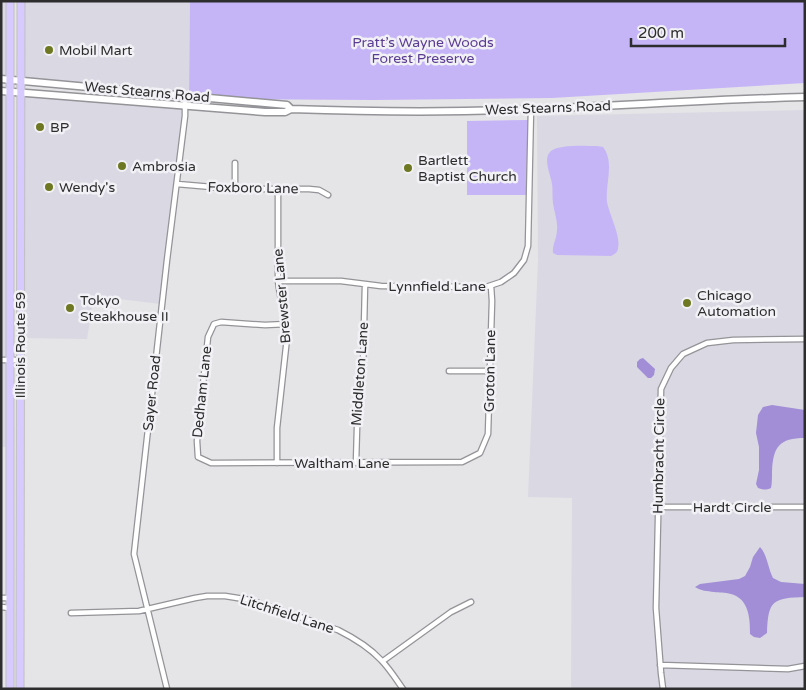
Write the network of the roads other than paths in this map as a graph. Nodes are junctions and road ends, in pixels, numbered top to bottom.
1 (10, 1) edge
2 (21, 1) edge
3 (1, 79) edge
4 (10, 80) junction
5 (22, 81) junction
6 (1, 91) edge
7 (10, 92) junction
8 (22, 93) junction
9 (185, 95) junction
10 (805, 98) edge
11 (185, 106) junction
12 (291, 109) junction
13 (531, 109) junction
14 (235, 162) dead end
15 (177, 184) junction
16 (234, 189) junction
17 (278, 189) junction
18 (328, 195) dead end
19 (278, 281) junction
20 (365, 285) junction
21 (491, 286) junction
22 (286, 324) junction
23 (805, 339) edge
24 (1, 360) edge
25 (10, 360) junction
26 (20, 360) junction
27 (449, 371) dead end
28 (490, 372) junction
29 (480, 454) joint
30 (203, 459) joint
31 (277, 463) junction
32 (356, 463) junction
33 (658, 507) junction
34 (805, 507) edge
35 (1, 598) edge
36 (10, 598) junction
37 (471, 602) dead end
38 (1, 607) edge
39 (10, 608) junction
40 (148, 610) junction
41 (71, 613) dead end
42 (383, 661) junction
43 (660, 665) junction
44 (805, 666) edge
45 (10, 689) edge
46 (20, 689) edge
47 (167, 689) edge
48 (403, 689) edge
49 (663, 689) edge

1 - 4 main road, Illinois Route 59
2 - 5 main road, Illinois Route 59
3 - 4 main road, West Stearns Road
4 - 5 main road, West Stearns Road
4 - 7 main road, Illinois Route 59
5 - 8 main road, Illinois Route 59
5 - 9 main road, West Stearns Road
6 - 7 main road, West Stearns Road
7 - 8 main road, West Stearns Road
7 - 25 main road, Illinois Route 59
8 - 11 main road, West Stearns Road
8 - 26 main road, Illinois Route 59
9 - 11 street, Sayer Road
9 - 12 main road, West Stearns Road
10 - 13 main road, West Stearns Road
11 - 12 main road, West Stearns Road
11 - 15 street, Sayer Road
12 - 13 main road, West Stearns Road
13 - 21 street, Lynnfield Lane
14 - 16 street
15 - 16 street, Foxboro Lane
15 - 40 street, Sayer Road
16 - 17 street, Foxboro Lane
17 - 18 street, Foxboro Lane
17 - 19 street, Brewster Lane
19 - 20 street, Lynnfield Lane
19 - 22 street, Brewster Lane
20 - 21 street, Lynnfield Lane
20 - 32 street, Middleton Lane
21 - 28 street, Groton Lane
22 - 30 street, Dedham Lane
22 - 31 street, Brewster Lane
23 - 33 street, Humbracht Circle
24 - 25 street
25 - 26 street
25 - 36 main road, Illinois Route 59
26 - 46 main road, Illinois Route 59
27 - 28 street
28 - 29 street, Groton Lane
29 - 32 street, Waltham Lane
30 - 31 street, Waltham Lane
31 - 32 street, Waltham Lane
33 - 34 street, Hardt Circle
33 - 43 street, Humbracht Circle
35 - 36 street
36 - 39 main road, Illinois Route 59
37 - 42 street
38 - 39 street
39 - 45 main road, Illinois Route 59
40 - 41 street, Litchfield Lane
40 - 42 street, Litchfield Lane
40 - 47 street, Sayer Road
42 - 48 street, Litchfield Lane
43 - 44 street
43 - 49 street, Humbracht Circle

